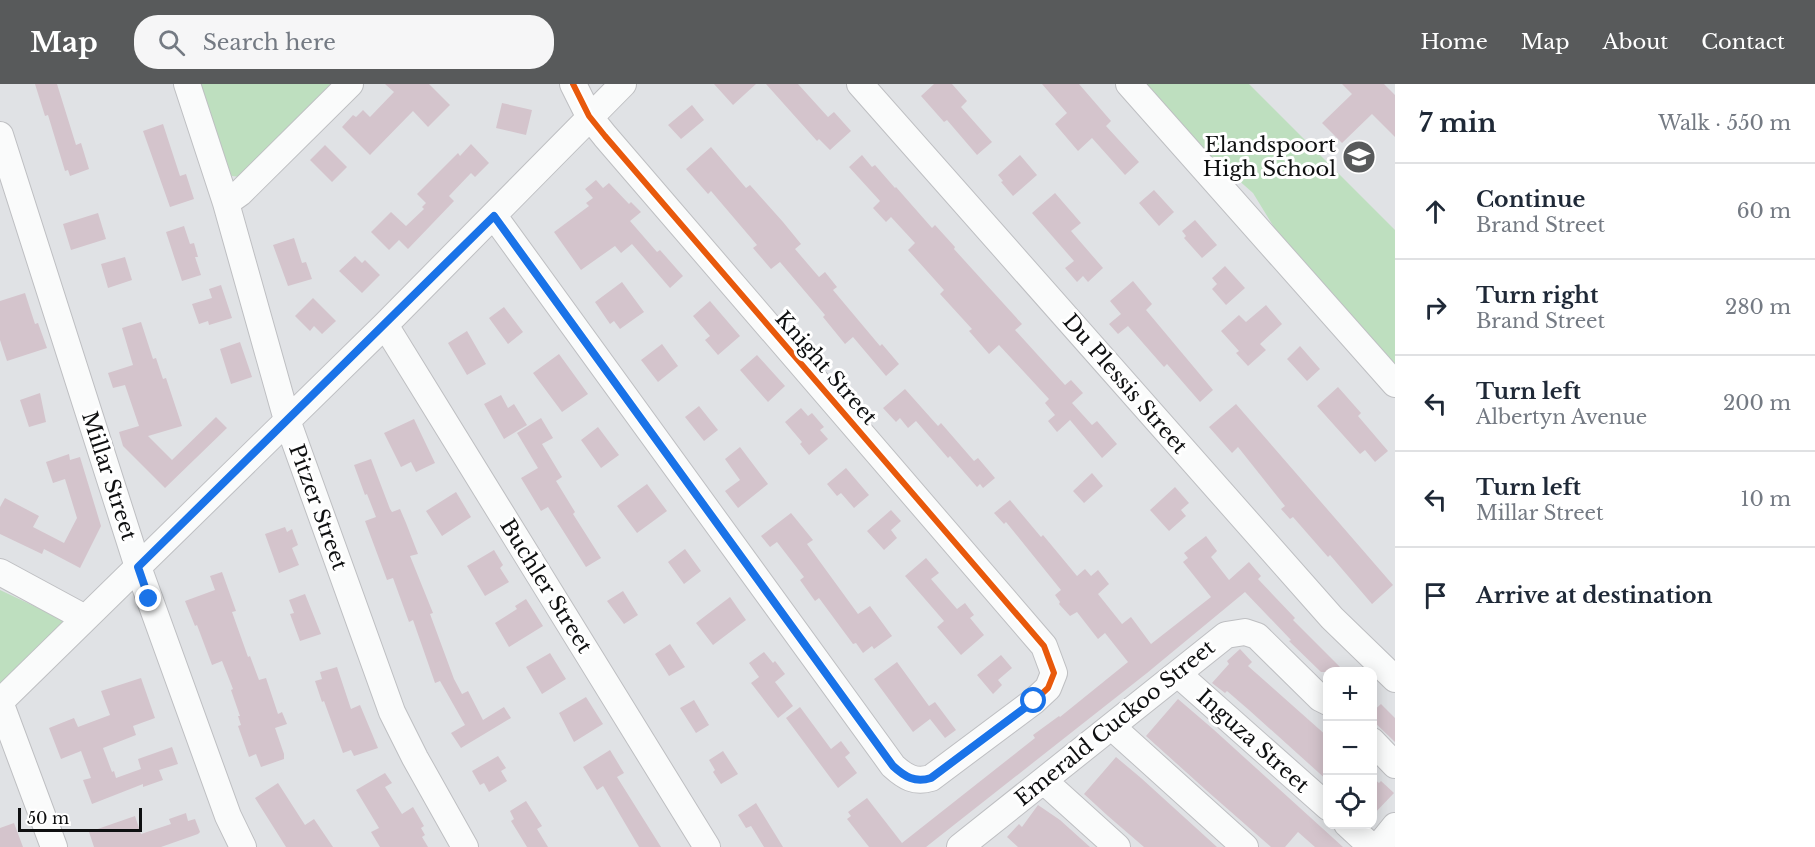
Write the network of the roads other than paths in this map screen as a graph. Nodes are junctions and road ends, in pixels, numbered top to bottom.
1 (187, 84) edge
2 (350, 84) edge
3 (573, 84) edge
4 (622, 84) edge
5 (860, 84) edge
6 (1129, 84) edge
7 (589, 116) junction
8 (0, 135) edge
9 (226, 203) junction
10 (494, 216) junction
11 (385, 325) junction
12 (1395, 384) edge
13 (287, 420) junction
14 (138, 567) junction
15 (0, 572) edge
16 (85, 618) junction
17 (1386, 669) edge
18 (1178, 674) junction
19 (1323, 700) edge
20 (0, 702) edge
21 (1112, 727) junction
22 (1377, 746) edge
23 (1395, 765) edge
24 (1044, 781) junction
25 (1323, 803) edge
26 (1395, 826) edge
27 (1352, 829) edge
28 (976, 843) edge
29 (54, 847) edge
30 (243, 847) edge
31 (465, 847) edge
32 (708, 847) edge
33 (1117, 847) edge
34 (1245, 847) edge
35 (1372, 847) edge
36 (1378, 847) edge

1 - 9 street, Pitzer Street
2 - 9 street
3 - 7 street, Knight Street
4 - 7 street
5 - 17 street, Du Plessis Street
6 - 12 street
7 - 10 street
7 - 10 street, Knight Street
8 - 14 street, Millar Street
9 - 13 street, Pitzer Street
10 - 11 street
11 - 13 street
11 - 32 street, Buchler Street
13 - 14 street
13 - 31 street, Pitzer Street
14 - 16 street
14 - 30 street, Millar Street
15 - 16 street
16 - 20 street
18 - 19 street, Emerald Cuckoo Street
18 - 21 street, Emerald Cuckoo Street
18 - 25 street, Inguza Street
20 - 29 street
21 - 24 street, Emerald Cuckoo Street
21 - 34 street
22 - 23 street
24 - 28 street, Emerald Cuckoo Street
24 - 33 street
26 - 36 street
27 - 35 street

